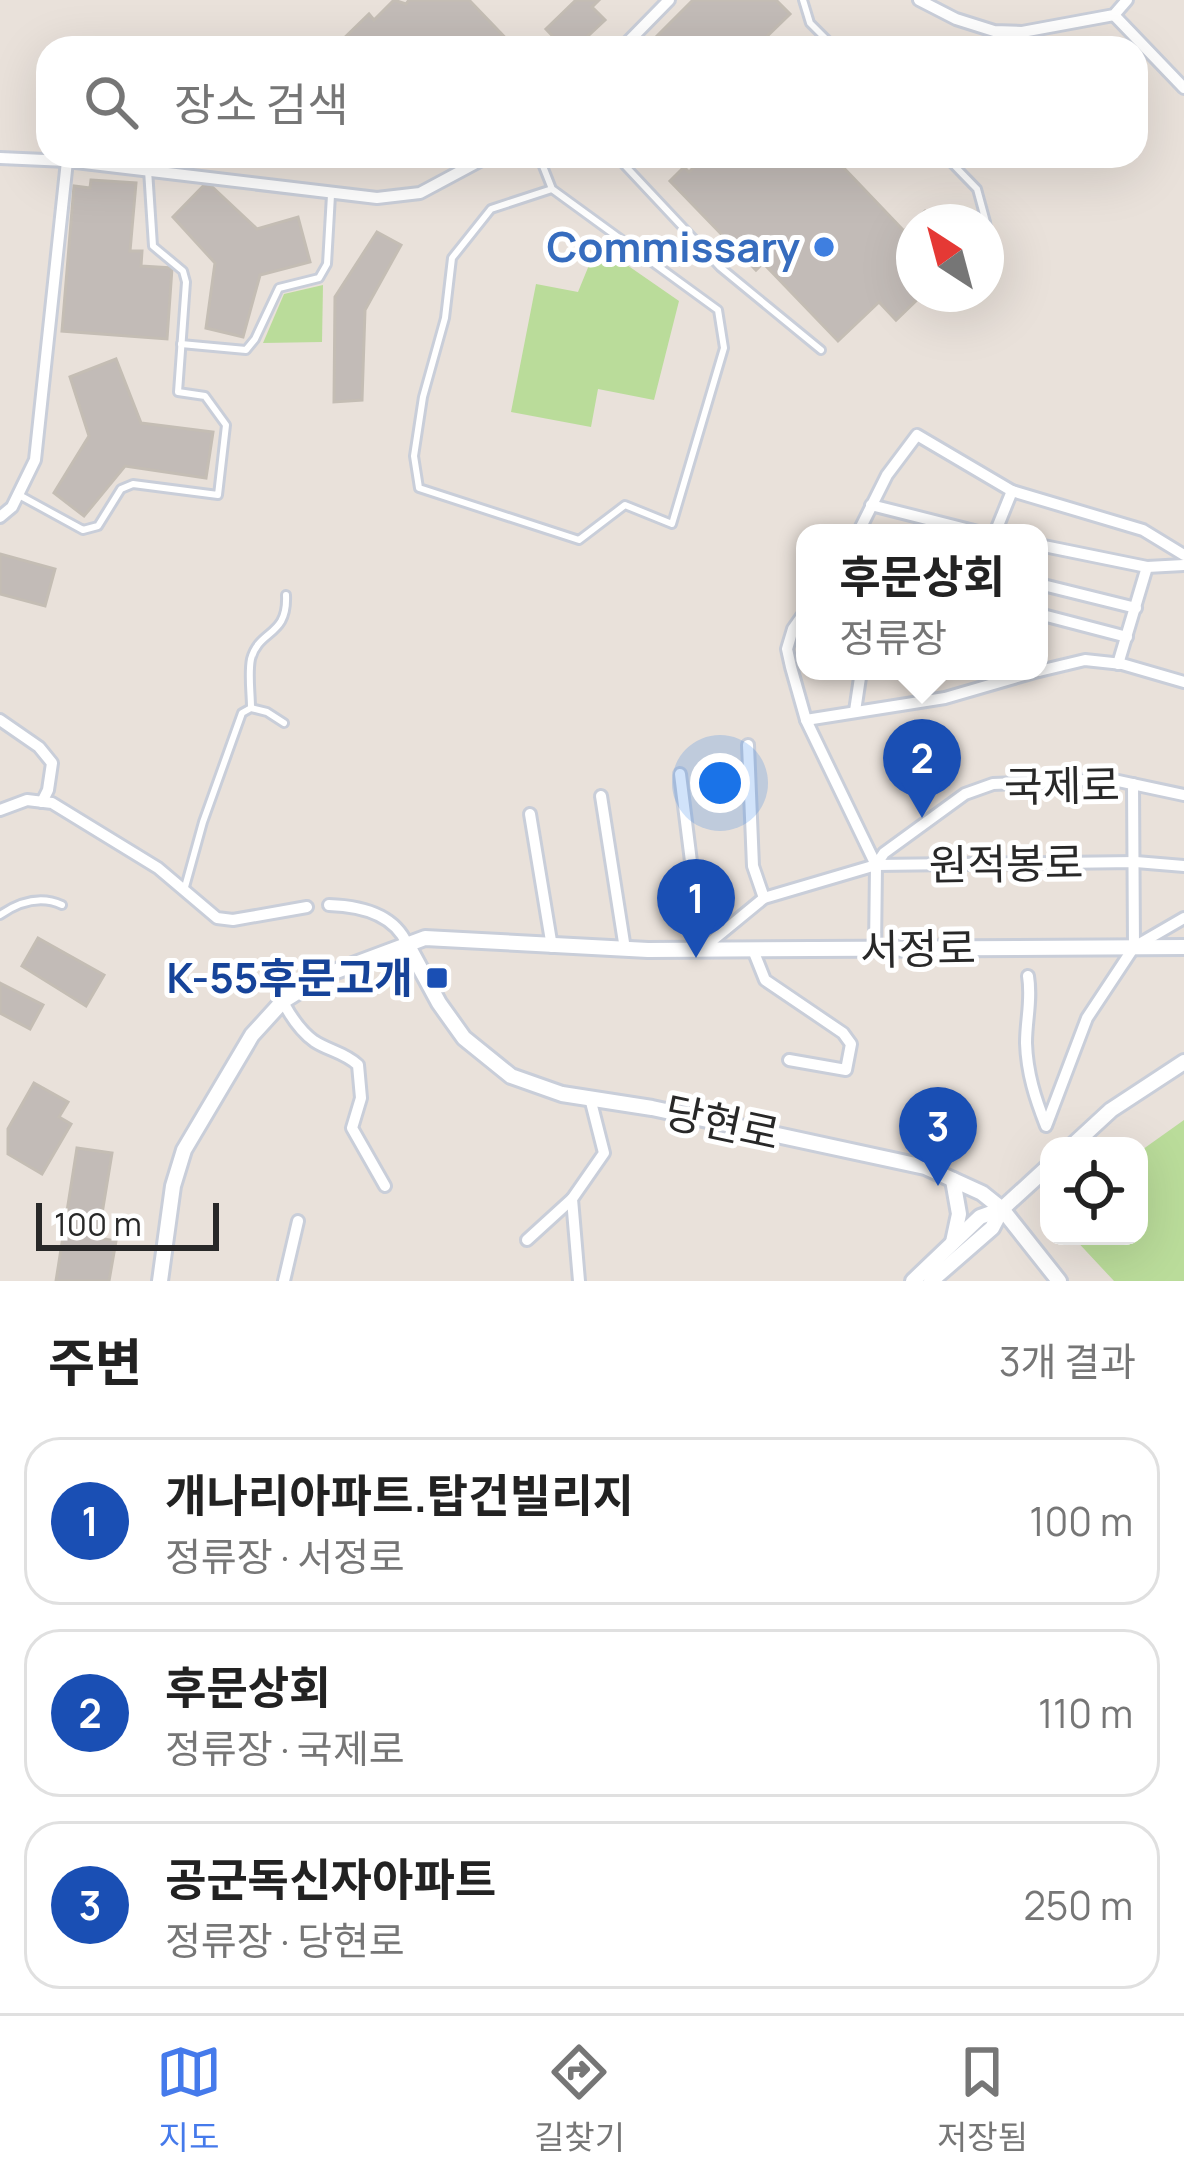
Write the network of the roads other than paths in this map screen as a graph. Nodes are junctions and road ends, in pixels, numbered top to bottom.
1 (669, 0) edge
2 (803, 0) edge
3 (919, 0) edge
4 (1127, 0) edge
5 (1114, 15) junction
6 (634, 36) edge
7 (824, 36) edge
8 (1134, 36) edge
9 (1148, 50) edge
10 (1184, 88) edge
11 (0, 158) edge
12 (36, 160) edge
13 (66, 168) edge
14 (130, 168) edge
15 (467, 168) edge
16 (544, 168) edge
17 (627, 168) edge
18 (957, 168) edge
19 (148, 170) junction
20 (552, 189) junction
21 (331, 195) junction
22 (981, 204) edge
23 (181, 344) junction
24 (821, 350) dead end
25 (1012, 490) junction
26 (19, 495) junction
27 (871, 505) junction
28 (0, 517) edge
29 (862, 524) edge
30 (946, 524) edge
31 (999, 524) edge
32 (1048, 547) edge
33 (1184, 554) edge
34 (1184, 565) edge
35 (1147, 567) junction
36 (1048, 586) edge
37 (286, 595) dead end
38 (1136, 608) junction
39 (1048, 616) edge
40 (796, 625) edge
41 (1126, 637) junction
42 (1118, 664) junction
43 (1048, 669) edge
44 (860, 680) edge
45 (1007, 680) edge
46 (1184, 682) edge
47 (251, 708) junction
48 (855, 710) junction
49 (0, 720) edge
50 (806, 720) junction
51 (284, 723) dead end
52 (748, 745) dead end
53 (680, 774) dead end
54 (1133, 784) junction
55 (1184, 795) edge
56 (602, 796) dead end
57 (42, 802) junction
58 (0, 810) edge
59 (530, 814) dead end
60 (1136, 862) junction
61 (876, 865) junction
62 (1184, 866) edge
63 (184, 891) junction
64 (764, 898) junction
65 (62, 905) dead end
66 (329, 905) dead end
67 (307, 907) dead end
68 (0, 915) edge
69 (1184, 918) edge
70 (406, 944) junction
71 (552, 947) junction
72 (1135, 947) junction
73 (1184, 947) edge
74 (702, 949) junction
75 (626, 950) junction
76 (753, 950) junction
77 (875, 950) junction
78 (1028, 976) dead end
79 (283, 1002) junction
80 (789, 1060) dead end
81 (1184, 1062) edge
82 (590, 1098) junction
83 (1082, 1137) edge
84 (1040, 1174) edge
85 (953, 1180) junction
86 (385, 1186) dead end
87 (572, 1198) junction
88 (1002, 1209) junction
89 (298, 1221) dead end
90 (526, 1240) dead end
91 (953, 1242) junction
92 (160, 1281) edge
93 (284, 1281) edge
94 (579, 1281) edge
95 (913, 1281) edge
96 (931, 1281) edge
97 (1059, 1281) edge

1 - 6 street
2 - 7 lane
3 - 5 street
4 - 5 street
5 - 8 street
9 - 10 street
11 - 12 street
13 - 26 street
14 - 19 street
15 - 21 street
16 - 20 lane
17 - 24 lane
18 - 22 lane
19 - 21 street
19 - 23 lane
20 - 20 lane
21 - 23 lane
23 - 26 lane
25 - 27 street
25 - 31 street
25 - 33 street
26 - 28 street
27 - 29 street
27 - 30 street
32 - 35 street
34 - 35 street
35 - 38 street
36 - 38 street
37 - 47 lane
38 - 41 street
39 - 41 street
40 - 50 street, 원적봉로
41 - 42 street
42 - 43 street
42 - 46 street
44 - 48 street
45 - 48 street
47 - 51 lane
47 - 63 lane
48 - 50 street
49 - 57 street
50 - 61 street, 원적봉로
52 - 64 street
53 - 74 street
54 - 55 street, 국제로
54 - 60 street
54 - 61 street, 국제로
56 - 75 street
57 - 58 street
57 - 63 street
59 - 71 street
60 - 61 street, 원적봉로
60 - 62 street, 원적봉로
60 - 72 street
61 - 64 street, 국제로
61 - 77 street, 원적봉로
63 - 67 street
64 - 74 street, 국제로
65 - 68 lane
66 - 70 street
69 - 72 street
70 - 71 street, 서정로
70 - 79 street, 서정로
70 - 82 street, 당현로
71 - 75 street, 서정로
72 - 73 street, 서정로
72 - 77 street, 서정로
72 - 78 street, 서정로
74 - 75 street, 서정로
74 - 76 street, 서정로
76 - 77 street, 서정로
76 - 80 street
79 - 86 street
79 - 92 street, 서정로
81 - 83 street
82 - 85 street, 당현로
82 - 87 street
84 - 88 street
85 - 88 street, 당현로
85 - 91 street
87 - 90 street
87 - 94 street
88 - 91 street
88 - 96 street
88 - 97 street, 당현로
89 - 93 street
91 - 95 street

